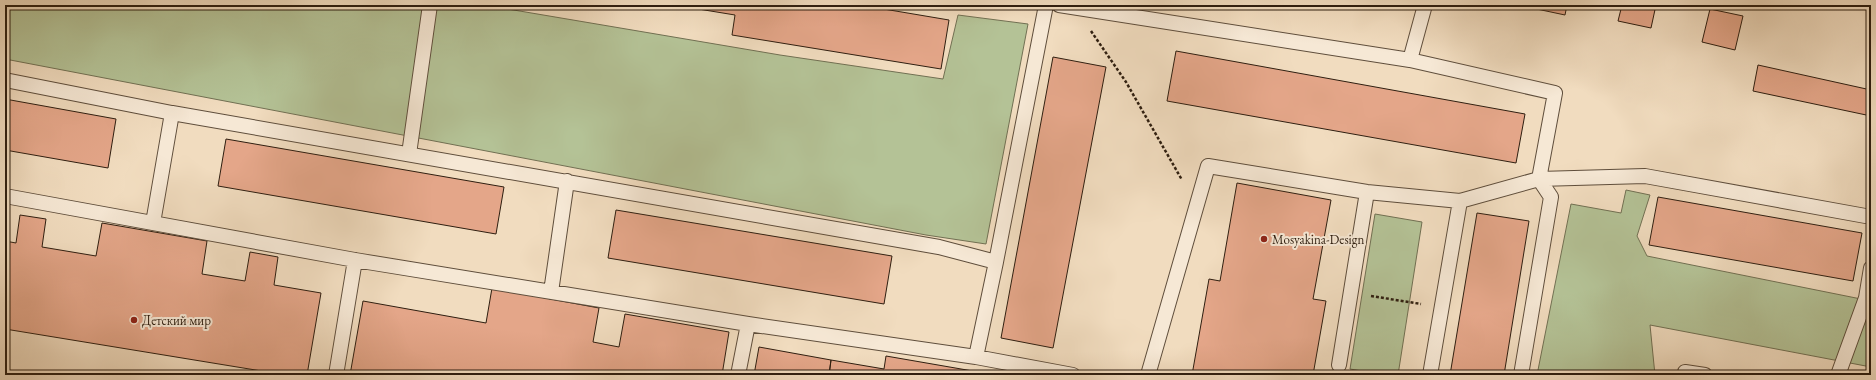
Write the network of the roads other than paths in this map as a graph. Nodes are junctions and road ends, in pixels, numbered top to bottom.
1 (430, 5) edge
2 (1046, 5) edge
3 (1059, 5) edge
4 (1425, 5) edge
5 (1410, 60) junction
6 (5, 80) edge
7 (172, 113) junction
8 (409, 154) junction
9 (1539, 179) junction
10 (567, 181) junction
11 (1367, 192) junction
12 (5, 196) edge
13 (1460, 201) junction
14 (1871, 217) edge
15 (153, 223) junction
16 (355, 260) junction
17 (996, 262) junction
18 (1871, 268) edge
19 (551, 292) junction
20 (748, 324) junction
21 (976, 357) junction
22 (1339, 365) dead end
23 (1685, 372) dead end
24 (336, 375) edge
25 (738, 375) edge
26 (1073, 375) edge
27 (1148, 375) edge
28 (1430, 375) edge
29 (1521, 375) edge
30 (1705, 375) edge
31 (1838, 375) edge

1 - 8 lane
2 - 17 lane
3 - 5 lane
4 - 5 lane
5 - 9 lane
6 - 7 lane
7 - 8 lane
7 - 15 lane
8 - 10 lane
9 - 13 lane
9 - 14 lane
9 - 29 lane
10 - 17 lane
10 - 19 lane
11 - 13 lane
11 - 22 lane
11 - 27 lane
12 - 15 lane
13 - 28 lane
15 - 16 lane
16 - 19 lane
16 - 24 lane
17 - 21 lane
18 - 31 lane
19 - 20 lane
20 - 21 lane
20 - 25 lane
21 - 26 lane
23 - 30 lane

